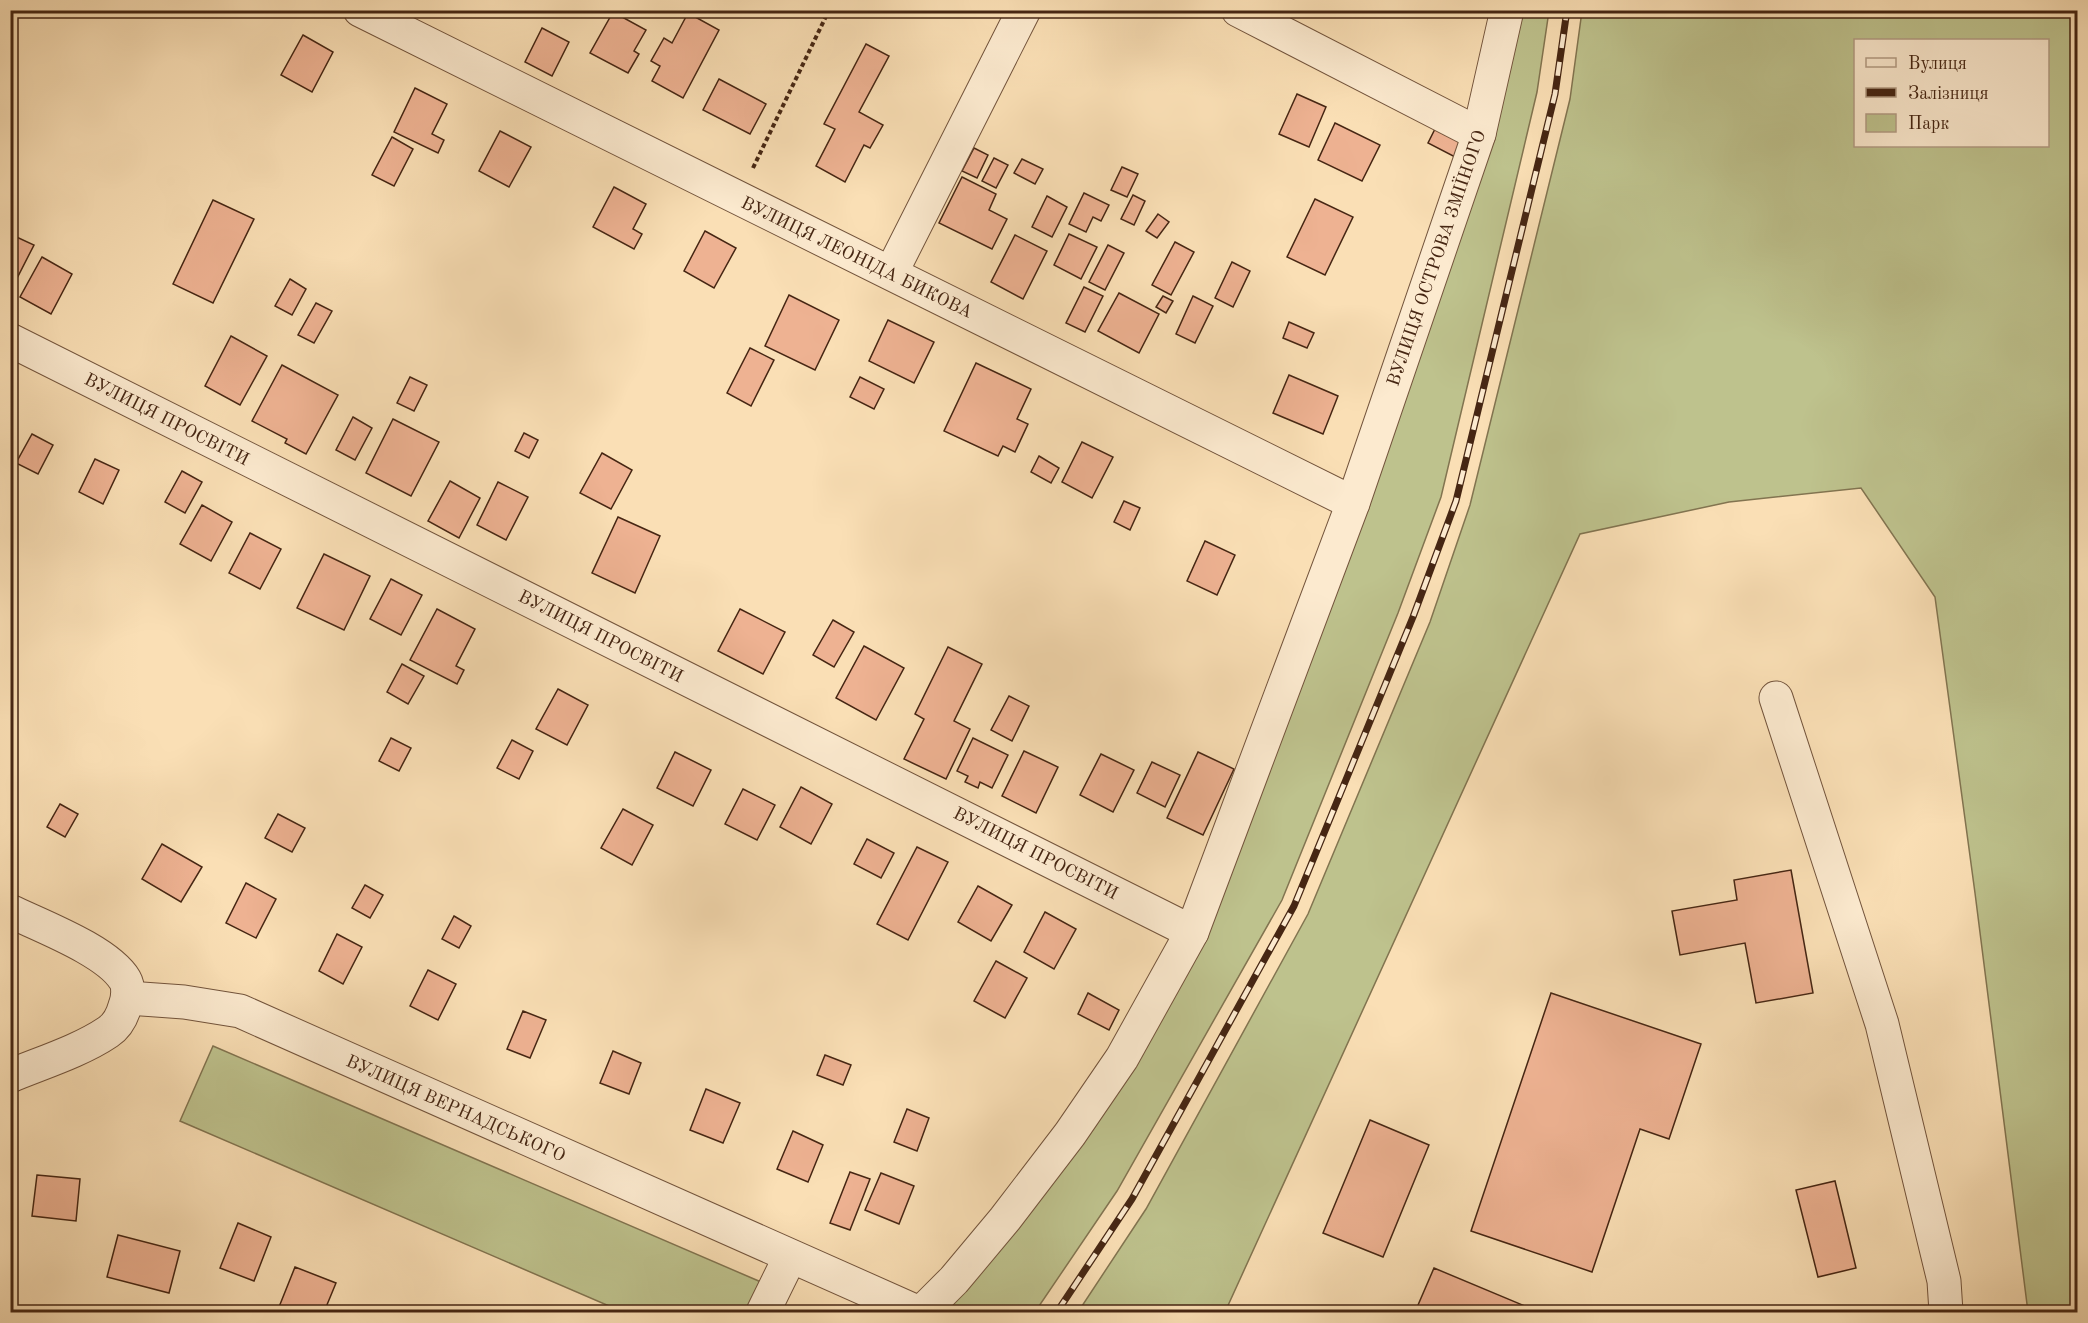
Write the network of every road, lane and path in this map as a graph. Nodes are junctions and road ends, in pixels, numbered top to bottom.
1 (360, 10) edge
2 (829, 10) edge
3 (1024, 10) edge
4 (1238, 10) edge
5 (1507, 10) edge
6 (1479, 134) junction
7 (739, 198) junction
8 (891, 273) junction
9 (10, 340) edge
10 (1353, 502) junction
11 (1776, 698) dead end
12 (10, 911) edge
13 (1192, 932) junction
14 (128, 998) junction
15 (10, 1076) edge
16 (790, 1257) junction
17 (763, 1312) edge
18 (916, 1312) edge
19 (922, 1312) edge
20 (1946, 1312) edge

1 - 7 street, ВУЛИЦЯ ЛЕОНІДА БИКОВА
2 - 7 path
3 - 8 street
4 - 6 street
5 - 6 street, ВУЛИЦЯ ОСТРОВА ЗМІЇНОГО
6 - 10 street, ВУЛИЦЯ ОСТРОВА ЗМІЇНОГО
7 - 8 street, ВУЛИЦЯ ЛЕОНІДА БИКОВА
8 - 10 street, ВУЛИЦЯ ЛЕОНІДА БИКОВА
9 - 13 street, ВУЛИЦЯ ПРОСВІТИ
10 - 13 street, ВУЛИЦЯ ОСТРОВА ЗМІЇНОГО
11 - 20 street
12 - 14 street
13 - 19 street, ВУЛИЦЯ ОСТРОВА ЗМІЇНОГО
14 - 15 street
14 - 16 street, ВУЛИЦЯ ВЕРНАДСЬКОГО
16 - 17 street
16 - 18 street, ВУЛИЦЯ ВЕРНАДСЬКОГО

